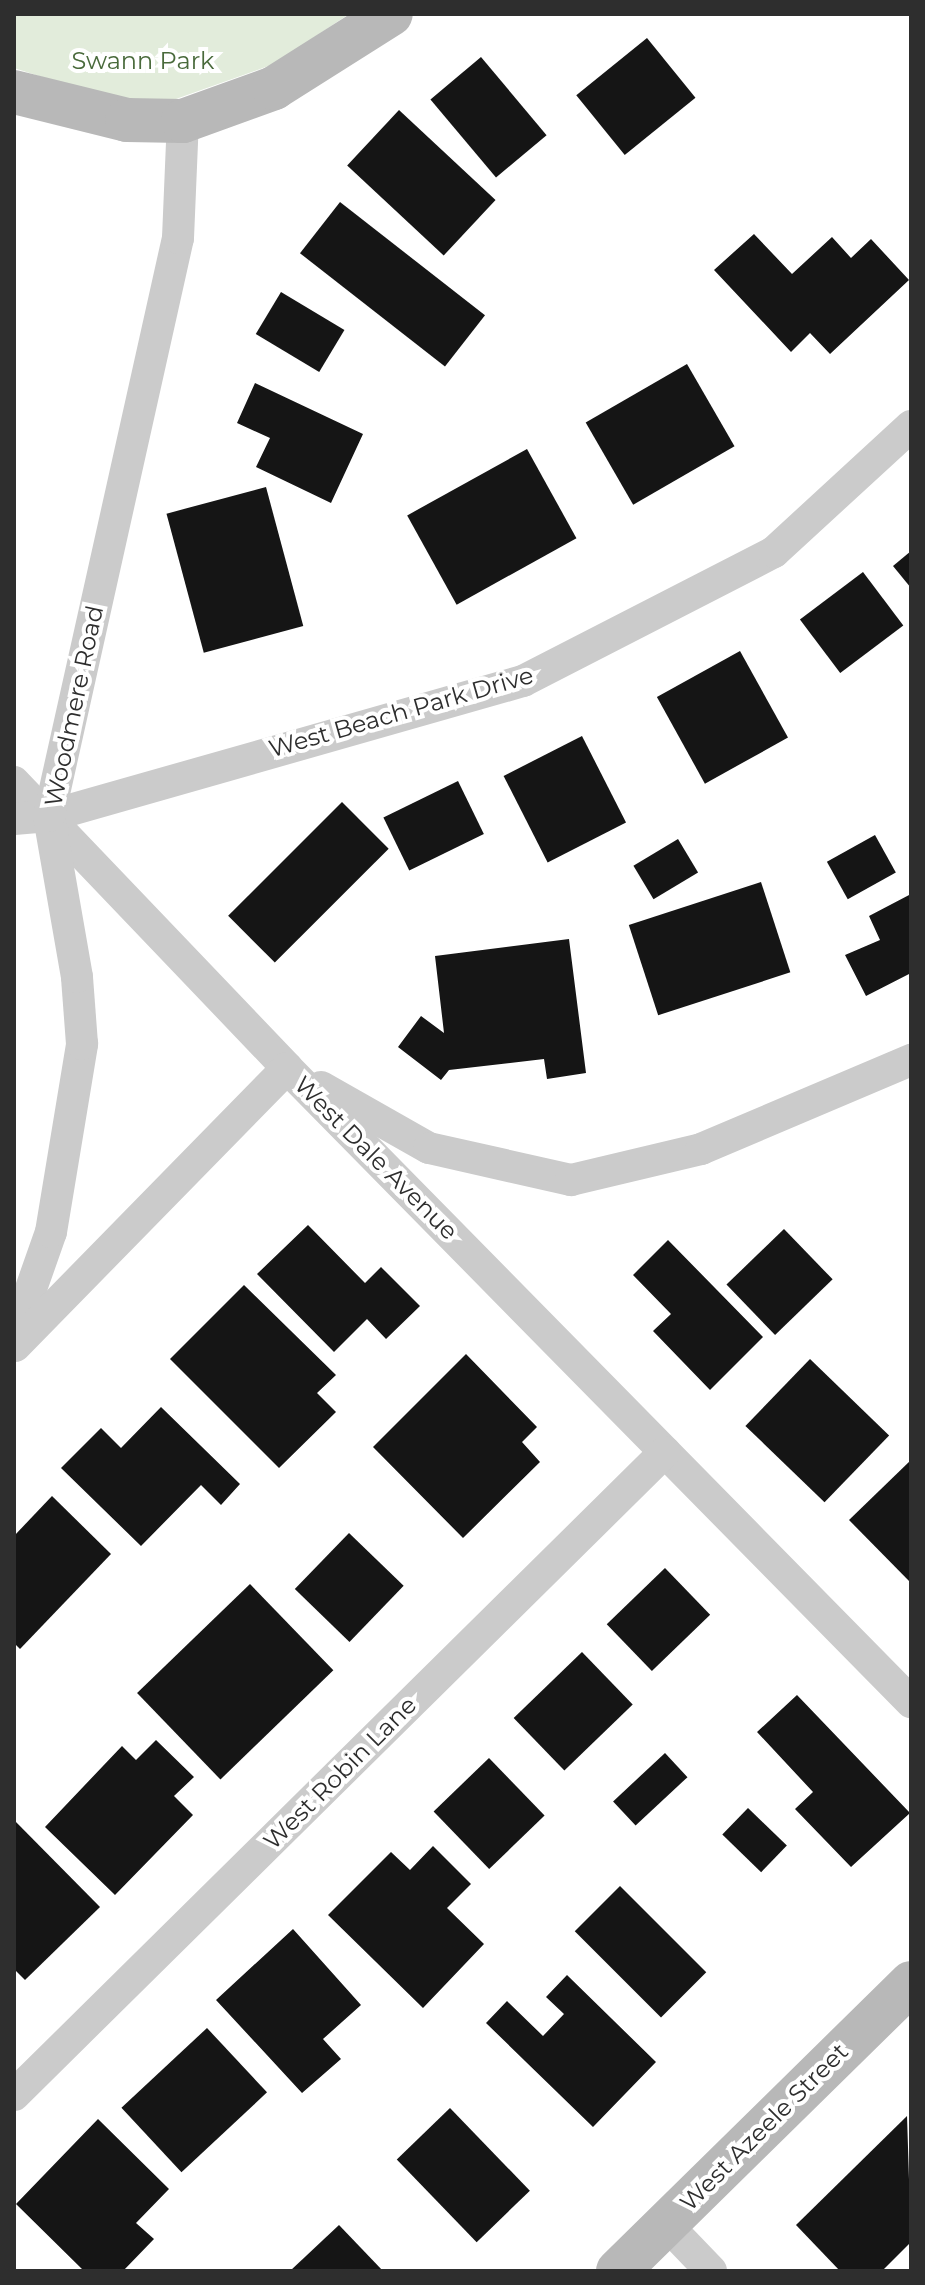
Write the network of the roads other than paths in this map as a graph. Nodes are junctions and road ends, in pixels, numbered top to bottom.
1 (391, 14) edge
2 (14, 92) edge
3 (183, 121) junction
4 (911, 426) edge
5 (14, 782) edge
6 (49, 816) junction
7 (14, 819) edge
8 (911, 1060) edge
9 (287, 1068) junction
10 (14, 1337) edge
11 (14, 1347) edge
12 (665, 1452) junction
13 (911, 1702) edge
14 (911, 1983) edge
15 (14, 2095) edge
16 (666, 2224) junction
17 (618, 2271) edge
18 (711, 2271) edge

1 - 3 street
2 - 3 street
3 - 6 street, Woodmere Road
4 - 6 street, West Beach Park Drive
5 - 6 street
6 - 7 street, West Beach Park Drive
6 - 9 street
6 - 10 street, Woodmere Road
8 - 9 street, West Dale Avenue
9 - 11 street
9 - 12 street, West Dale Avenue
12 - 13 street, West Dale Avenue
12 - 15 street, West Robin Lane
14 - 16 street, West Azeele Street
16 - 17 street, West Azeele Street
16 - 18 street

